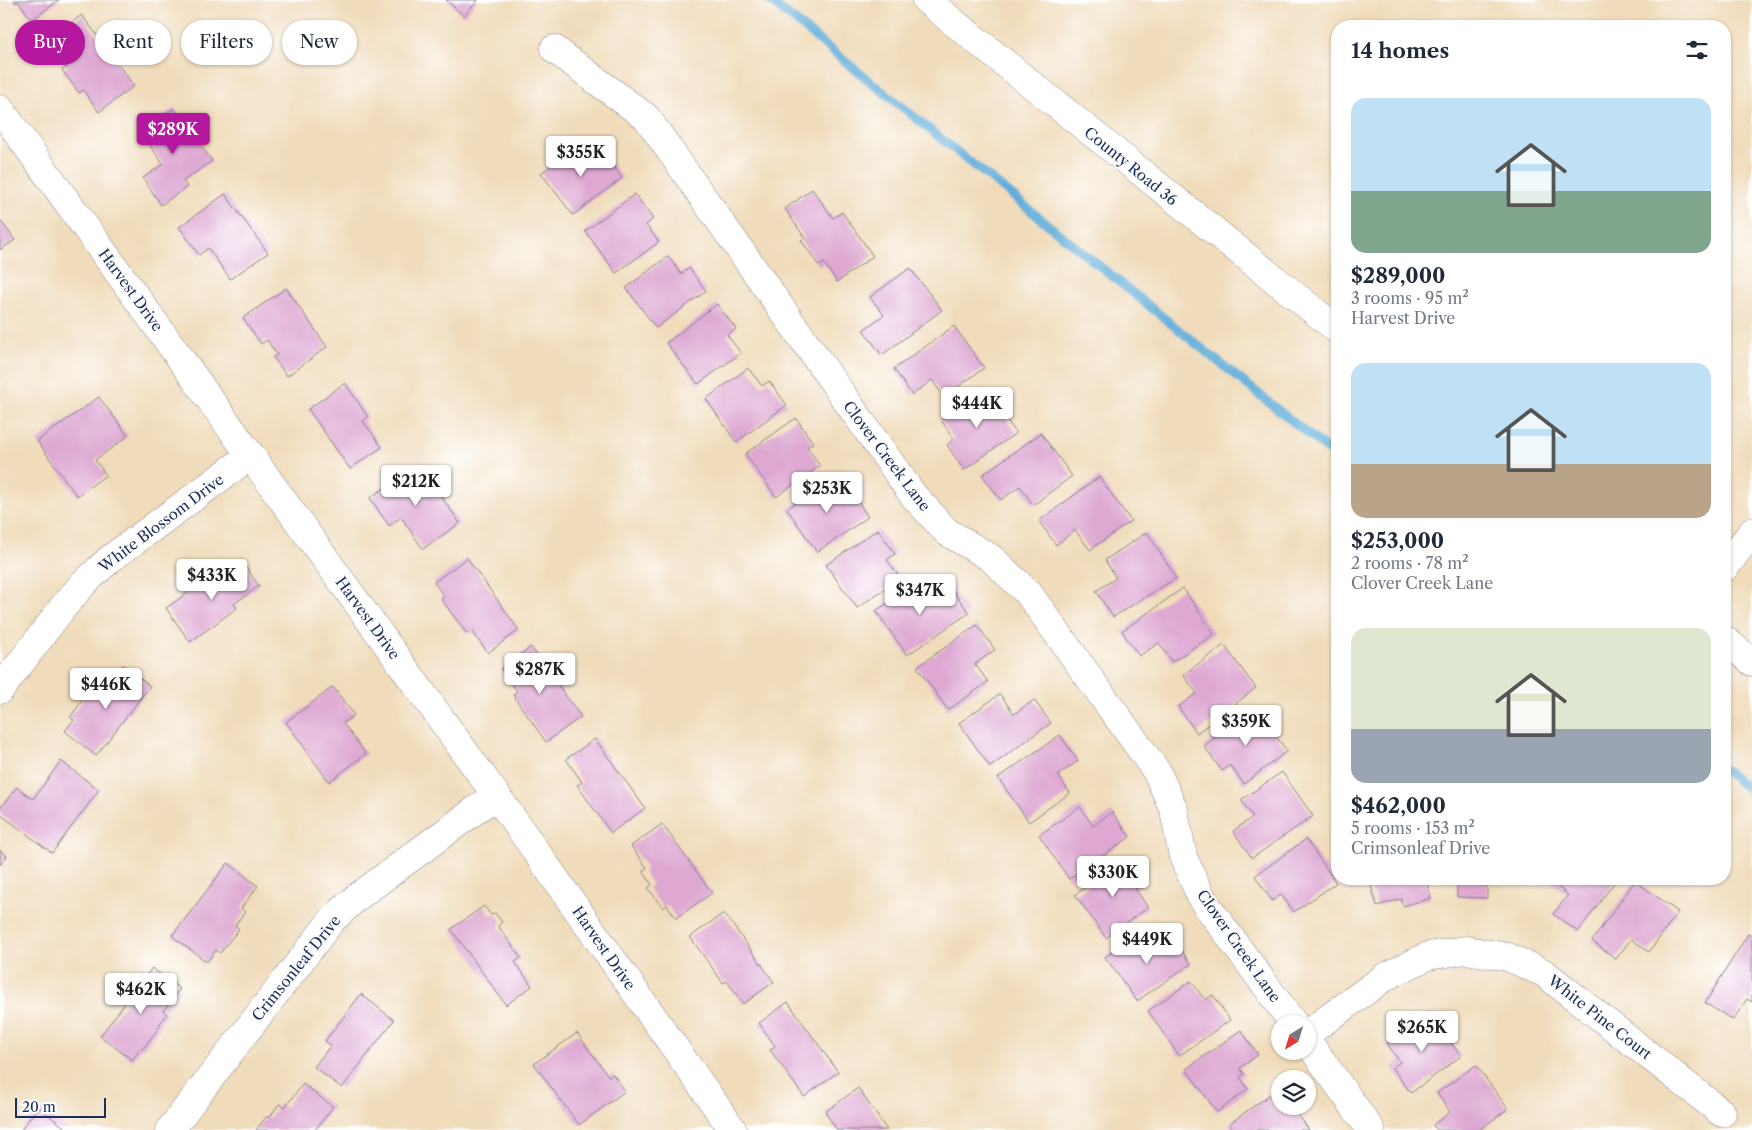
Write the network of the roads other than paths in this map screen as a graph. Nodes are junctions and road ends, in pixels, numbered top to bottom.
1 (926, 0) edge
2 (554, 49) dead end
3 (1, 113) edge
4 (1331, 324) edge
5 (251, 454) junction
6 (1752, 532) edge
7 (1731, 559) edge
8 (1731, 645) edge
9 (1752, 662) edge
10 (0, 690) edge
11 (496, 795) junction
12 (1287, 1015) edge
13 (1316, 1027) edge
14 (1316, 1053) edge
15 (1722, 1113) dead end
16 (170, 1130) edge
17 (733, 1130) edge
18 (1371, 1130) edge

1 - 4 street, County Road 36
2 - 12 street, Clover Creek Lane
3 - 5 street, Harvest Drive
5 - 10 street, White Blossom Drive
5 - 11 street, Harvest Drive
6 - 7 street
8 - 9 street
11 - 16 street, Crimsonleaf Drive
11 - 17 street, Harvest Drive
13 - 15 street, White Pine Court
14 - 18 street

